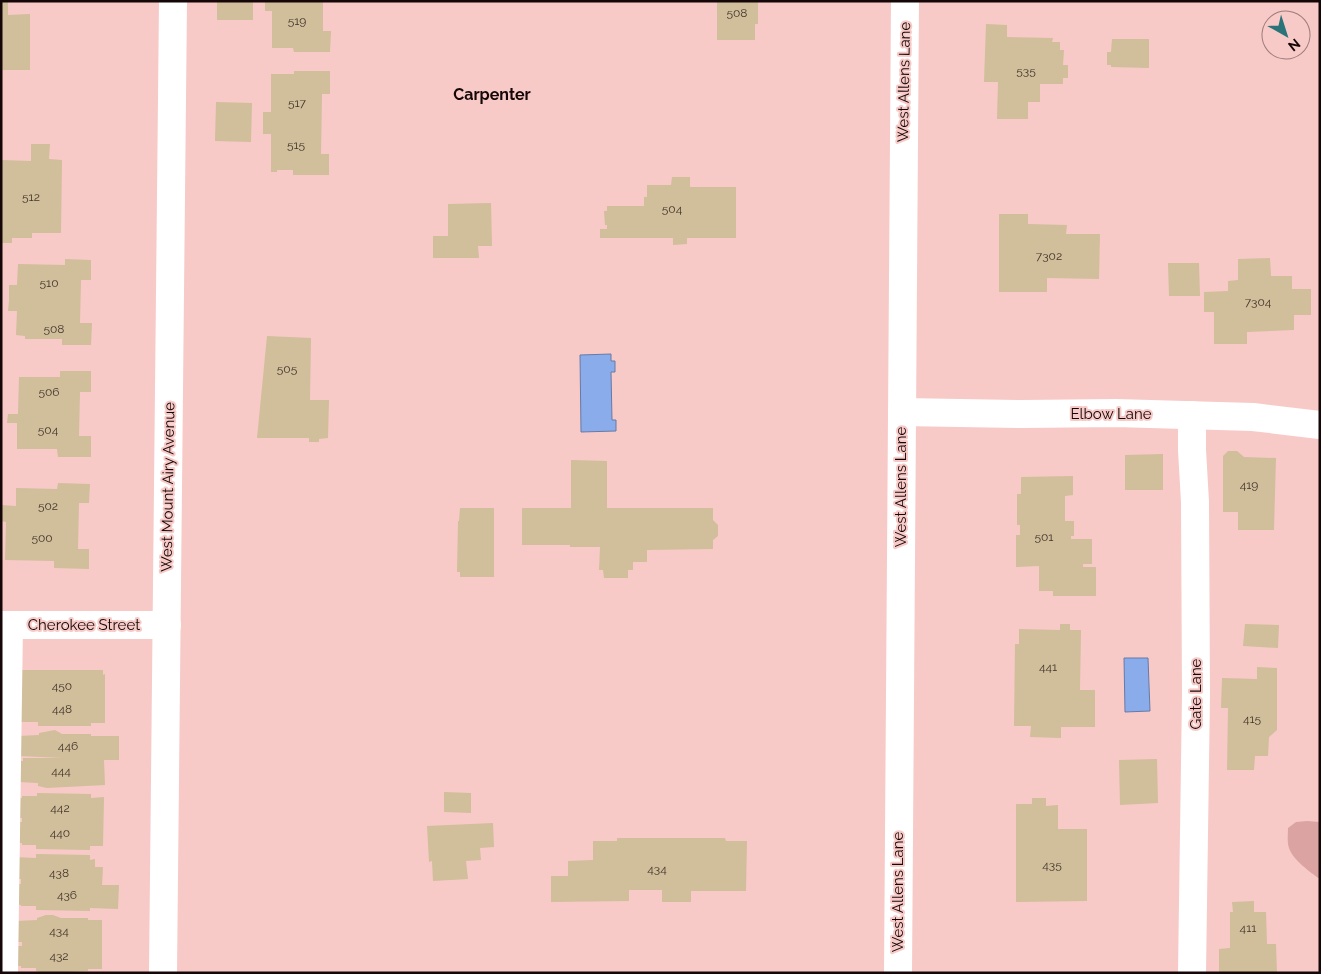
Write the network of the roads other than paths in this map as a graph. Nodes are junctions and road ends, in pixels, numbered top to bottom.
1 (173, 1) edge
2 (905, 1) edge
3 (902, 412) junction
4 (1192, 415) junction
5 (1320, 425) edge
6 (5, 625) edge
7 (167, 626) junction
8 (4, 973) edge
9 (163, 973) edge
10 (898, 973) edge
11 (1192, 973) edge

1 - 7 street, West Mount Airy Avenue
2 - 3 street, West Allens Lane
3 - 4 street, Elbow Lane
3 - 10 street, West Allens Lane
4 - 5 street, Elbow Lane
4 - 11 street, Gate Lane
6 - 7 street, Cherokee Street
6 - 8 street
7 - 9 street, West Mount Airy Avenue

